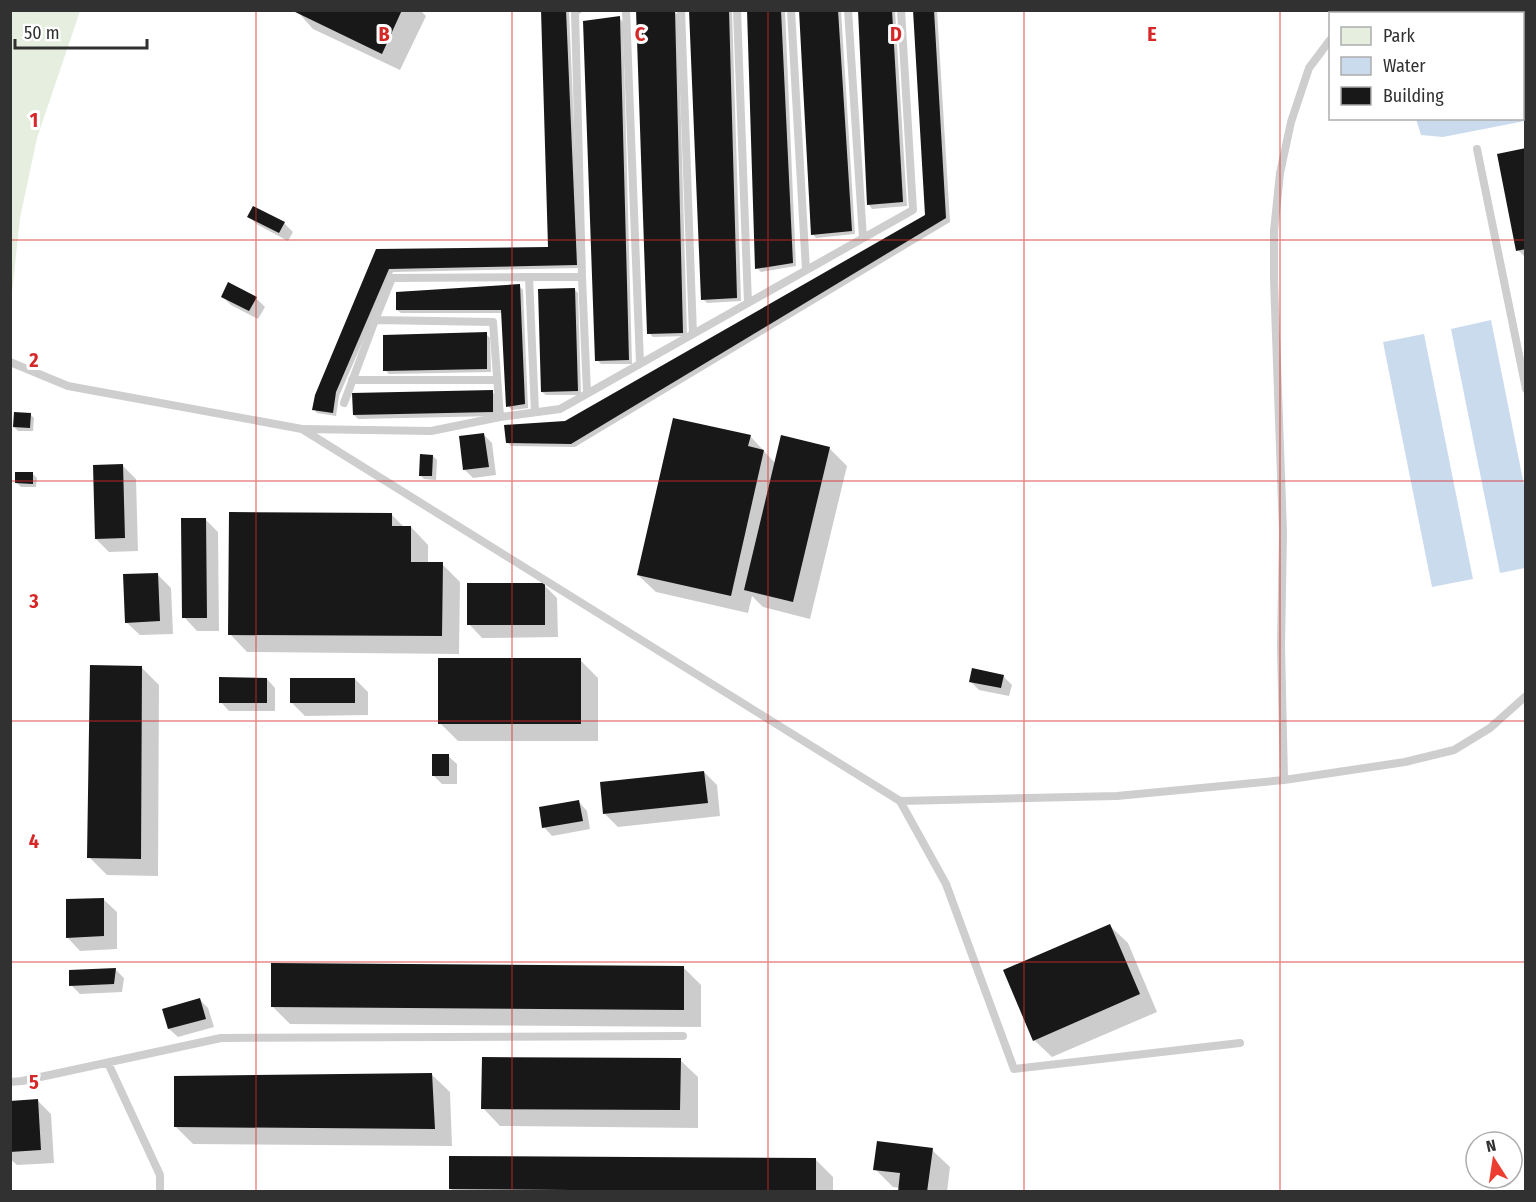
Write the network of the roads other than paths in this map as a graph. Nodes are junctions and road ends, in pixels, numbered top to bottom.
1 (578, 10) edge
2 (626, 10) edge
3 (681, 10) edge
4 (737, 10) edge
5 (791, 10) edge
6 (848, 10) edge
7 (901, 10) edge
8 (1329, 41) edge
9 (1477, 149) dead end
10 (863, 238) junction
11 (806, 270) junction
12 (529, 277) junction
13 (582, 277) junction
14 (748, 303) junction
15 (375, 320) junction
16 (693, 334) junction
17 (10, 362) edge
18 (640, 363) junction
19 (352, 380) junction
20 (497, 380) junction
21 (1526, 389) edge
22 (587, 393) junction
23 (344, 403) dead end
24 (535, 412) junction
25 (500, 417) junction
26 (302, 429) junction
27 (1526, 696) edge
28 (1284, 780) junction
29 (900, 801) junction
30 (683, 1036) dead end
31 (1240, 1043) dead end
32 (108, 1063) junction
33 (10, 1082) edge
34 (160, 1191) edge

1 - 13 lane
2 - 18 lane
3 - 16 lane
4 - 14 lane
5 - 11 lane
6 - 10 lane
7 - 10 lane
8 - 28 lane
9 - 21 lane
10 - 11 lane
11 - 14 lane
12 - 13 lane
12 - 15 lane
12 - 24 lane
13 - 22 lane
14 - 16 lane
15 - 19 lane
15 - 20 lane
16 - 18 lane
17 - 26 lane
18 - 22 lane
19 - 20 lane
19 - 23 lane
20 - 25 lane
22 - 24 lane
24 - 25 lane
25 - 26 lane
26 - 29 lane
27 - 28 lane
28 - 29 lane
29 - 31 lane
30 - 32 lane
32 - 33 lane
32 - 34 lane

